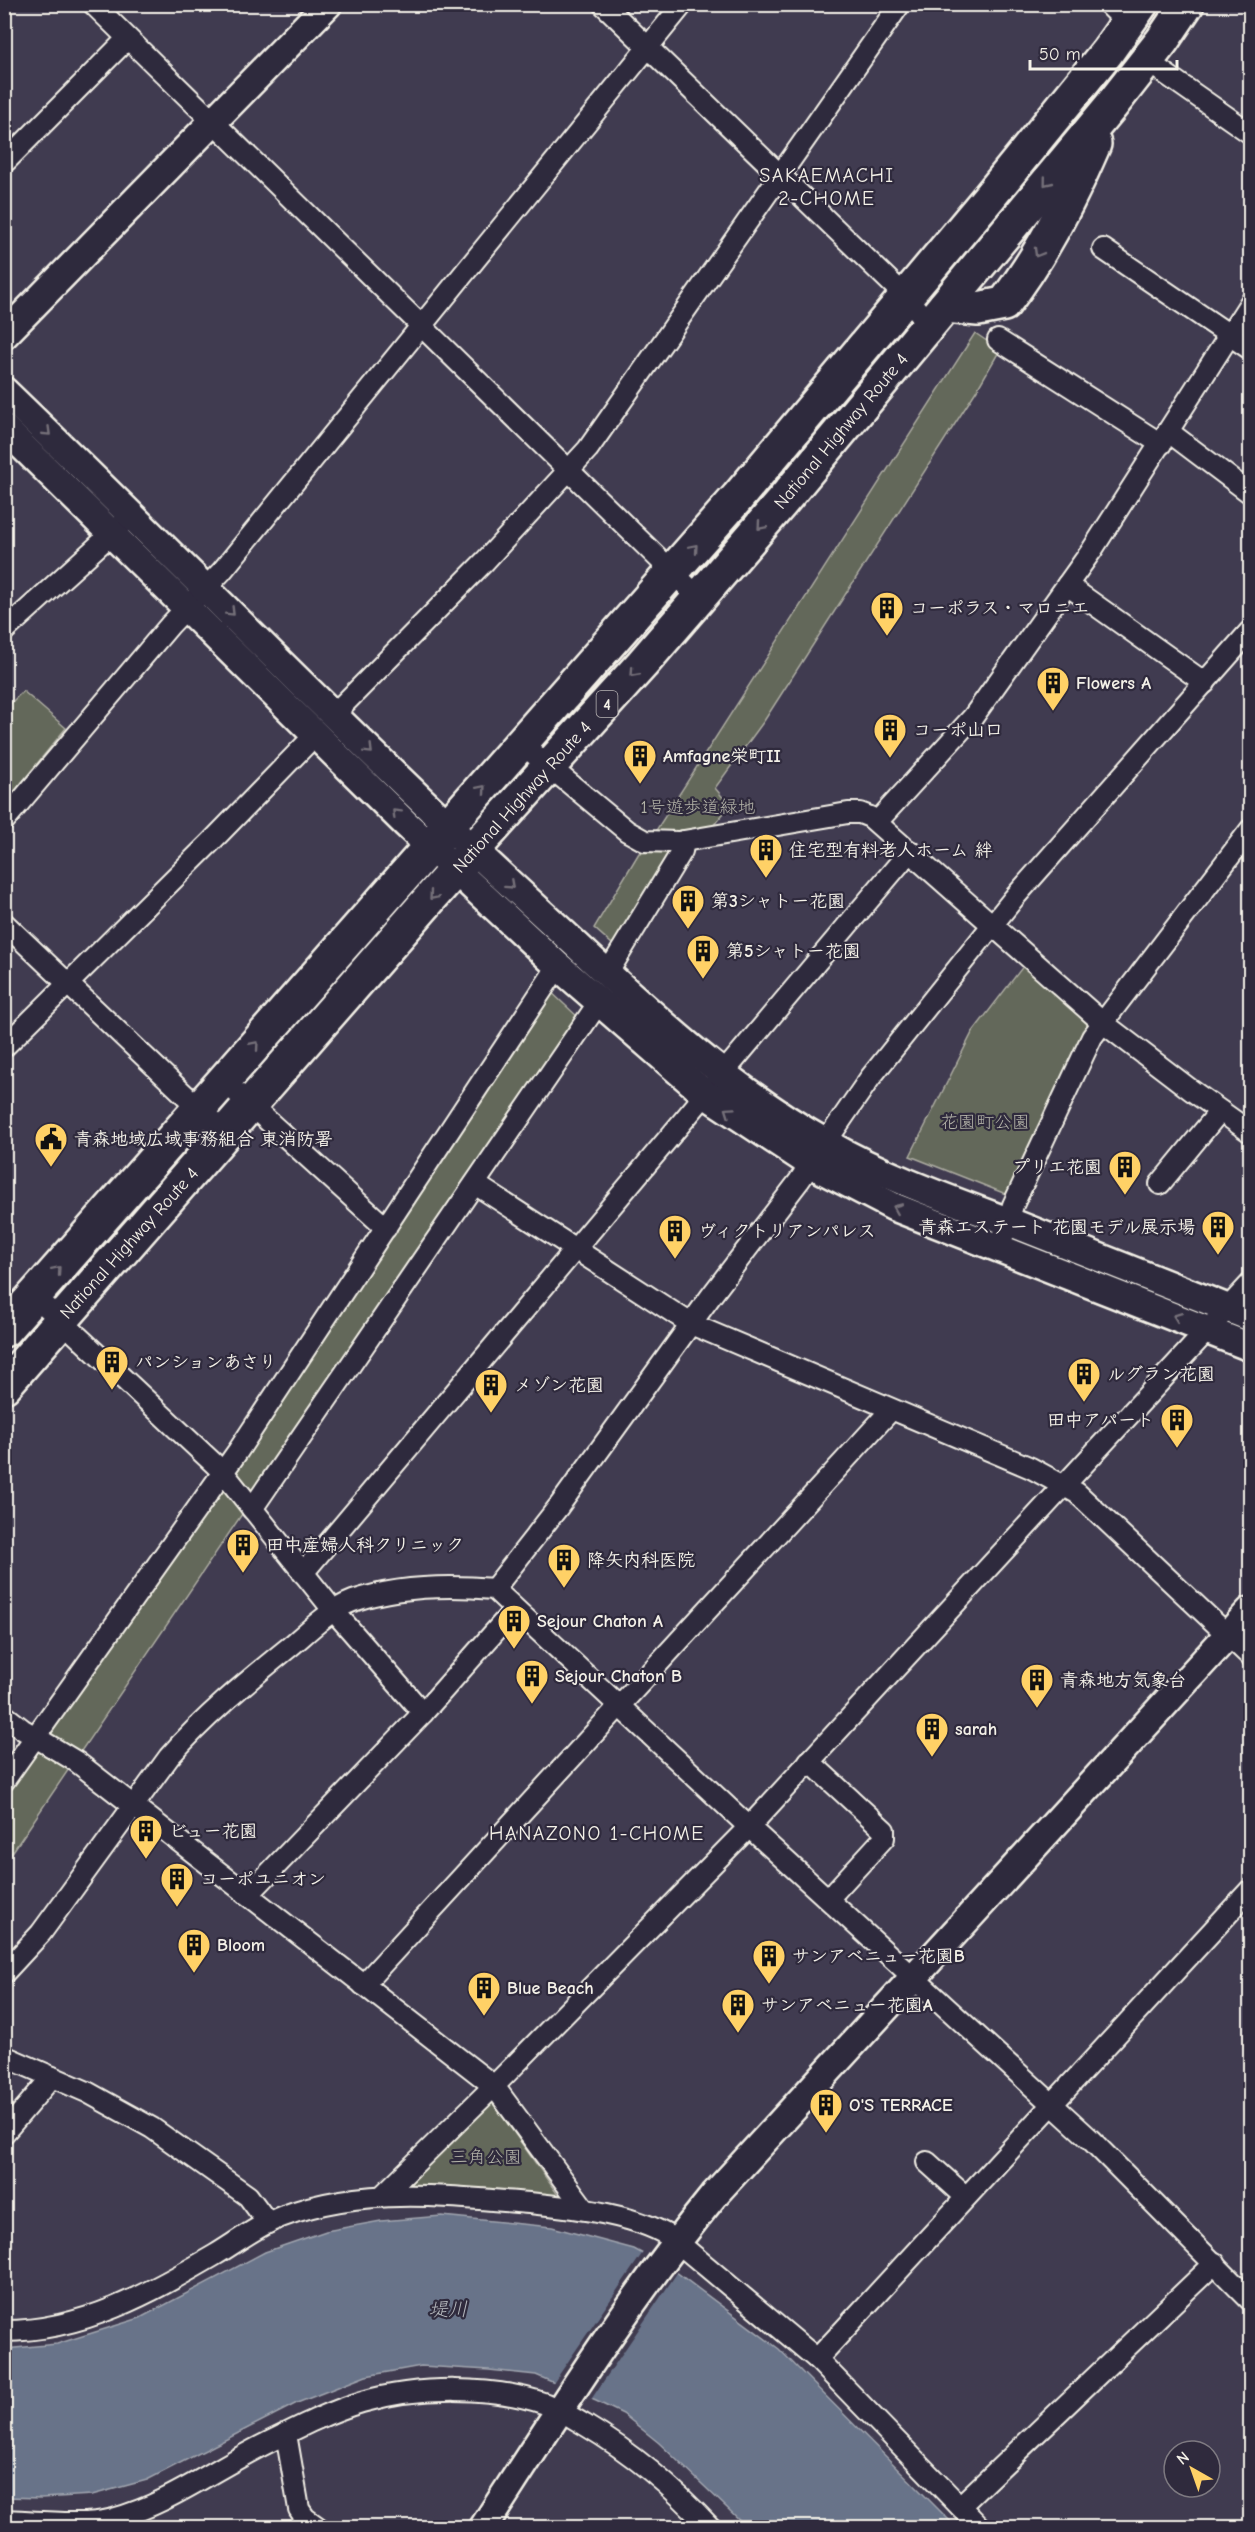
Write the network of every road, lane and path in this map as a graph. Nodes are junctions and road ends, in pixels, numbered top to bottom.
1 (93, 4) edge
2 (328, 4) edge
3 (603, 4) edge
4 (683, 4) edge
5 (900, 4) edge
6 (1187, 4) edge
7 (1126, 11) edge
8 (127, 39) junction
9 (647, 49) junction
10 (1147, 61) junction
11 (1111, 106) junction
12 (213, 123) junction
13 (1251, 133) edge
14 (6, 161) dead end
15 (779, 177) junction
16 (1103, 249) dead end
17 (906, 297) junction
18 (1251, 303) edge
19 (937, 315) junction
20 (422, 327) junction
21 (4, 335) edge
22 (1230, 335) junction
23 (998, 340) dead end
24 (1251, 349) edge
25 (4, 391) edge
26 (4, 428) edge
27 (1165, 438) junction
28 (570, 471) junction
29 (1251, 493) edge
30 (134, 515) junction
31 (113, 533) junction
32 (673, 572) junction
33 (1067, 585) junction
34 (206, 588) junction
35 (699, 598) junction
36 (187, 607) junction
37 (4, 631) edge
38 (1251, 631) edge
39 (1205, 683) junction
40 (334, 714) junction
41 (316, 734) junction
42 (522, 744) junction
43 (549, 768) junction
44 (4, 821) edge
45 (877, 822) junction
46 (1251, 830) edge
47 (440, 837) junction
48 (684, 842) junction
49 (910, 851) junction
50 (464, 860) junction
51 (4, 923) edge
52 (992, 925) junction
53 (558, 966) junction
54 (607, 974) junction
55 (67, 984) junction
56 (599, 1002) junction
57 (1102, 1022) junction
58 (4, 1047) edge
59 (224, 1082) junction
60 (713, 1083) junction
61 (251, 1106) junction
62 (199, 1109) junction
63 (1220, 1111) junction
64 (1251, 1132) edge
65 (226, 1134) junction
66 (818, 1154) junction
67 (475, 1184) junction
68 (1160, 1184) dead end
69 (1009, 1222) junction
70 (386, 1228) junction
71 (998, 1247) junction
72 (575, 1249) junction
73 (1251, 1284) edge
74 (35, 1296) junction
75 (1240, 1313) edge
76 (61, 1320) junction
77 (691, 1324) junction
78 (4, 1330) edge
79 (1209, 1330) junction
80 (1251, 1347) edge
81 (16, 1350) edge
82 (4, 1386) edge
83 (891, 1410) junction
84 (223, 1472) junction
85 (1065, 1485) junction
86 (252, 1509) junction
87 (303, 1573) junction
88 (494, 1589) junction
89 (333, 1610) junction
90 (514, 1610) junction
91 (1251, 1611) edge
92 (1228, 1635) junction
93 (1251, 1656) edge
94 (620, 1706) junction
95 (423, 1713) junction
96 (4, 1715) edge
97 (35, 1737) junction
98 (809, 1761) junction
99 (4, 1781) edge
100 (133, 1807) junction
101 (748, 1827) junction
102 (1251, 1890) edge
103 (248, 1895) junction
104 (828, 1899) junction
105 (4, 1973) edge
106 (914, 1977) junction
107 (363, 1985) junction
108 (4, 2056) edge
109 (52, 2077) junction
110 (494, 2086) junction
111 (1052, 2106) junction
112 (4, 2133) edge
113 (927, 2162) dead end
114 (381, 2196) junction
115 (966, 2197) junction
116 (584, 2208) junction
117 (268, 2223) junction
118 (673, 2246) junction
119 (1215, 2264) junction
120 (1251, 2300) edge
121 (4, 2331) edge
122 (817, 2359) junction
123 (562, 2408) junction
124 (286, 2434) junction
125 (960, 2506) junction
126 (4, 2520) edge
127 (113, 2524) edge
128 (711, 2527) edge
129 (319, 2528) edge
130 (483, 2528) edge
131 (981, 2528) edge

1 - 8 street
2 - 12 street
3 - 9 street
4 - 9 street
5 - 15 street
6 - 10 highway, National Highway Route 4 / 4
7 - 17 highway, National Highway Route 4 / 4
8 - 12 street
8 - 14 street
9 - 15 street
9 - 20 street
10 - 11 highway, National Highway Route 4 / 4
10 - 13 street
11 -> 19 highway, National Highway Route 4 / 4
11 -> 19 highway
12 - 20 street
12 - 21 street
15 - 17 street
15 - 28 street
16 - 22 street
17 - 19 street
32 -> 17 highway, National Highway Route 4 / 4
18 - 22 street
19 -> 35 highway, National Highway Route 4 / 4
20 - 28 street
20 - 34 street
22 - 24 street
22 - 27 street
23 - 27 street
25 -> 30 street
26 - 31 street
27 - 29 street
27 - 33 street
28 - 32 street
28 - 40 street
30 - 31 street
30 - 34 street
31 - 36 street
31 - 37 street
32 - 35 street
32 - 42 highway, National Highway Route 4 / 4
33 - 39 street
33 - 45 street
34 - 36 street
34 -> 40 street
35 -> 43 highway, National Highway Route 4 / 4
36 - 41 street
36 - 44 street
38 - 39 street
39 - 52 street
40 -> 47 street
47 -> 41 street
41 - 55 street
42 - 43 street
47 -> 42 highway, National Highway Route 4 / 4
43 - 48 street
43 - 50 highway, National Highway Route 4 / 4
45 - 48 street
45 - 49 street
46 - 57 street
47 - 50 street
59 -> 47 highway, National Highway Route 4 / 4
48 - 54 street
49 - 52 street
49 - 60 street
50 - 53 street
50 -> 54 street
50 -> 61 highway, National Highway Route 4 / 4
51 - 55 street
52 - 57 street
52 - 66 street
53 - 56 street
53 - 70 street
54 - 60 street
55 - 58 street
55 - 62 street
56 - 60 street
56 - 67 street
57 - 63 street
57 - 69 street
59 - 61 street
59 - 62 highway, National Highway Route 4 / 4
60 - 66 street
60 - 72 street
61 - 65 highway, National Highway Route 4 / 4
61 - 70 street
62 - 65 street
74 -> 62 highway, National Highway Route 4 / 4
63 - 64 street
63 - 68 street
65 - 76 highway, National Highway Route 4 / 4
66 - 69 street
71 -> 66 street
66 - 77 street
67 - 72 street
67 - 86 street
69 - 71 street
69 - 75 street
70 - 84 street
79 -> 71 street
72 - 77 street
72 - 87 street
73 - 75 street
74 - 76 street
74 - 78 highway, National Highway Route 4 / 4
75 - 79 street
76 - 81 highway, National Highway Route 4 / 4
76 - 84 street
77 - 83 street
77 - 88 street
79 - 80 street
79 - 85 street
81 - 82 highway, National Highway Route 4 / 4
83 - 85 street
83 - 94 street
84 - 86 street
84 - 97 street
85 - 92 street
85 - 98 street
86 - 87 street
87 - 89 street
88 - 89 street
88 - 90 street
89 - 95 street
89 - 100 street
90 - 94 street
90 - 95 street
91 - 92 street
92 - 93 street
92 - 106 street
94 - 101 street
94 - 107 street
95 - 103 street
96 - 97 street
97 - 99 street
97 - 100 street
98 - 101 street
98 - 104 street
100 - 103 street
100 - 105 street
101 - 104 street
101 - 110 street
102 - 111 street
103 - 107 street
104 - 106 street
106 - 111 street
106 - 118 street
107 - 110 street
108 - 109 street
109 - 112 street
109 - 117 street
110 - 114 street
110 - 116 street
111 - 115 street
111 - 119 street
113 - 115 street
114 - 116 street
114 - 117 street
115 - 122 street
116 - 118 street
117 - 121 street
118 - 122 street
118 - 123 street
119 - 120 street
119 - 125 street
122 - 125 street
123 - 124 street
123 - 128 street
123 - 130 street
124 - 127 street
124 - 129 street
125 - 131 street
126 - 127 street

